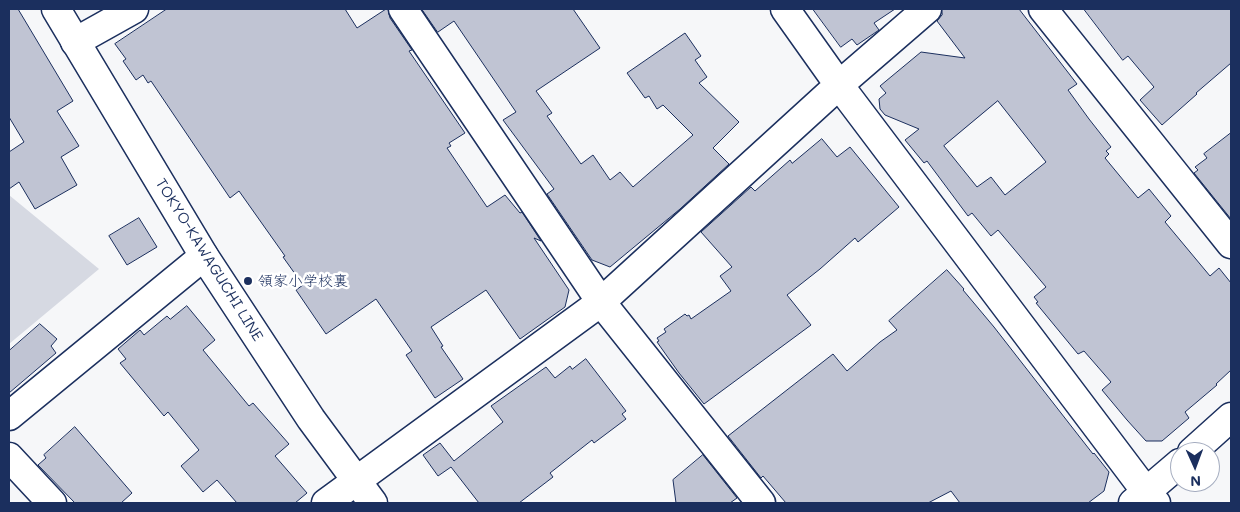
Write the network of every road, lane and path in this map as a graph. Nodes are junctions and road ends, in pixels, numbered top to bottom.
1 (56, 9) edge
2 (134, 9) edge
3 (403, 9) edge
4 (786, 9) edge
5 (927, 9) edge
6 (1043, 9) edge
7 (76, 42) junction
8 (839, 85) junction
9 (1231, 244) edge
10 (204, 256) junction
11 (601, 302) junction
12 (9, 416) edge
13 (1231, 417) edge
14 (1203, 442) edge
15 (9, 457) edge
16 (1170, 474) edge
17 (356, 481) junction
18 (1145, 500) edge
19 (52, 503) edge
20 (326, 503) edge
21 (373, 503) edge
22 (761, 503) edge

1 - 7 street, TOKYO-KAWAGUCHI LINE
2 - 7 street
3 - 11 street
4 - 8 street
5 - 8 street
6 - 9 street
7 - 10 street, TOKYO-KAWAGUCHI LINE
8 - 11 street
8 - 18 street
10 - 12 street
10 - 17 street, TOKYO-KAWAGUCHI LINE
11 - 17 street
11 - 22 street
13 - 14 street
15 - 19 street
16 - 18 street
17 - 20 street
17 - 21 street, TOKYO-KAWAGUCHI LINE

